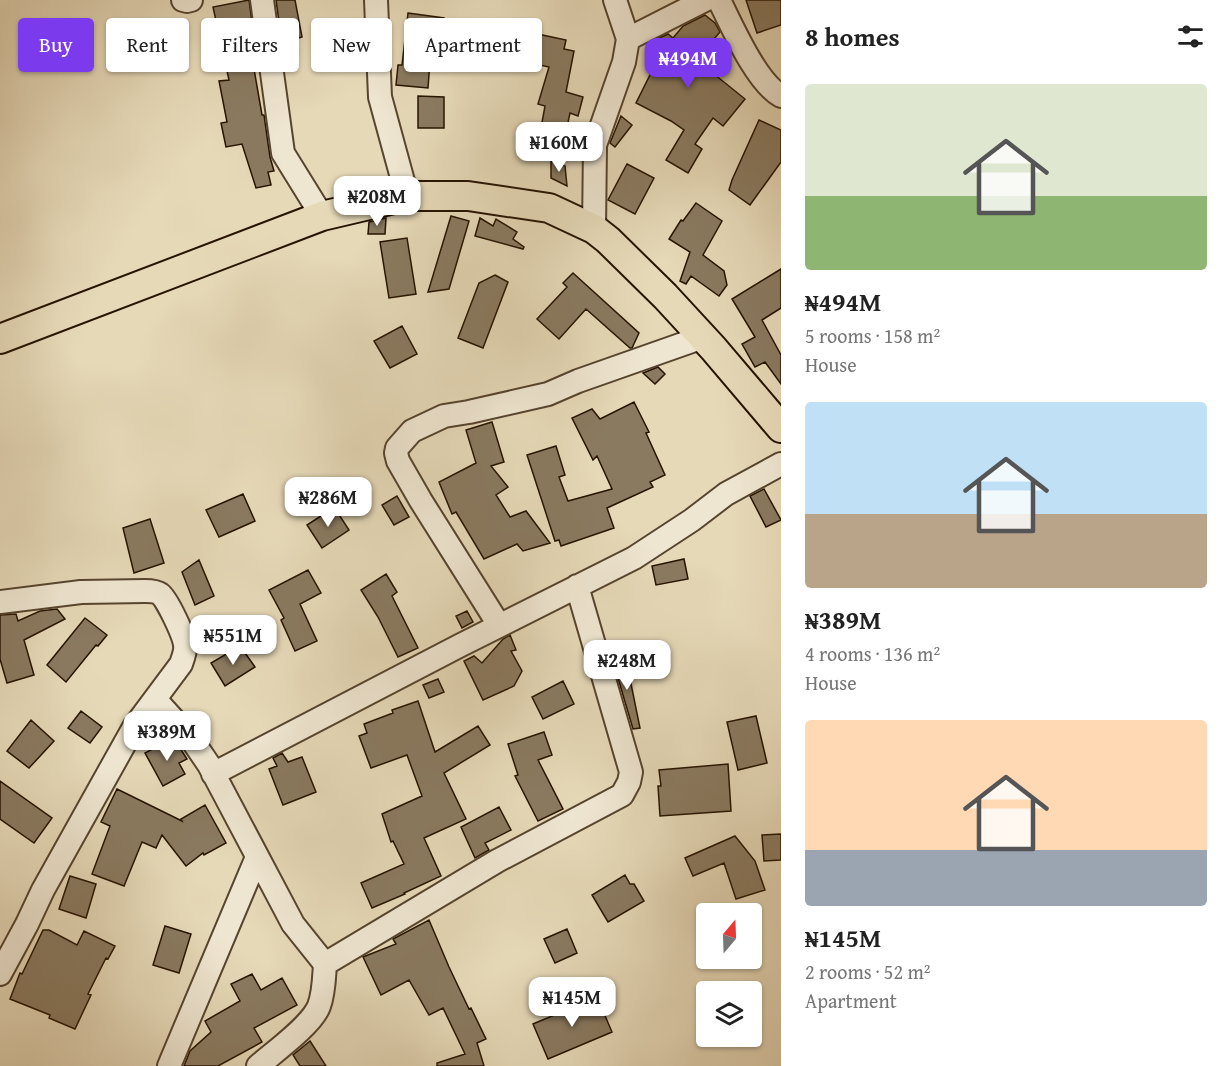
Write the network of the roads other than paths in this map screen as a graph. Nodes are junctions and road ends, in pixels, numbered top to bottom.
1 (183, 0) edge
2 (191, 0) edge
3 (262, 0) edge
4 (376, 0) edge
5 (615, 0) edge
6 (705, 0) edge
7 (718, 0) edge
8 (628, 39) junction
9 (781, 96) edge
10 (407, 196) junction
11 (322, 216) junction
12 (594, 229) junction
13 (703, 337) junction
14 (0, 339) edge
15 (781, 428) edge
16 (781, 464) edge
17 (577, 586) junction
18 (0, 602) edge
19 (499, 626) junction
20 (155, 699) junction
21 (213, 774) junction
22 (256, 857) junction
23 (325, 963) junction
24 (0, 974) edge
25 (169, 1066) edge
26 (258, 1066) edge

1 - 2 street
3 - 11 street
4 - 10 street
5 - 8 street
6 - 8 street
7 - 9 street
8 - 12 street
10 - 11 main road
10 - 12 main road
11 - 14 main road
12 - 13 main road
13 - 15 main road
13 - 19 street
16 - 17 street
17 - 19 street
17 - 23 street
18 - 20 street
19 - 21 street
20 - 21 street
20 - 24 street
21 - 22 street
22 - 23 street
22 - 25 street
23 - 26 street

